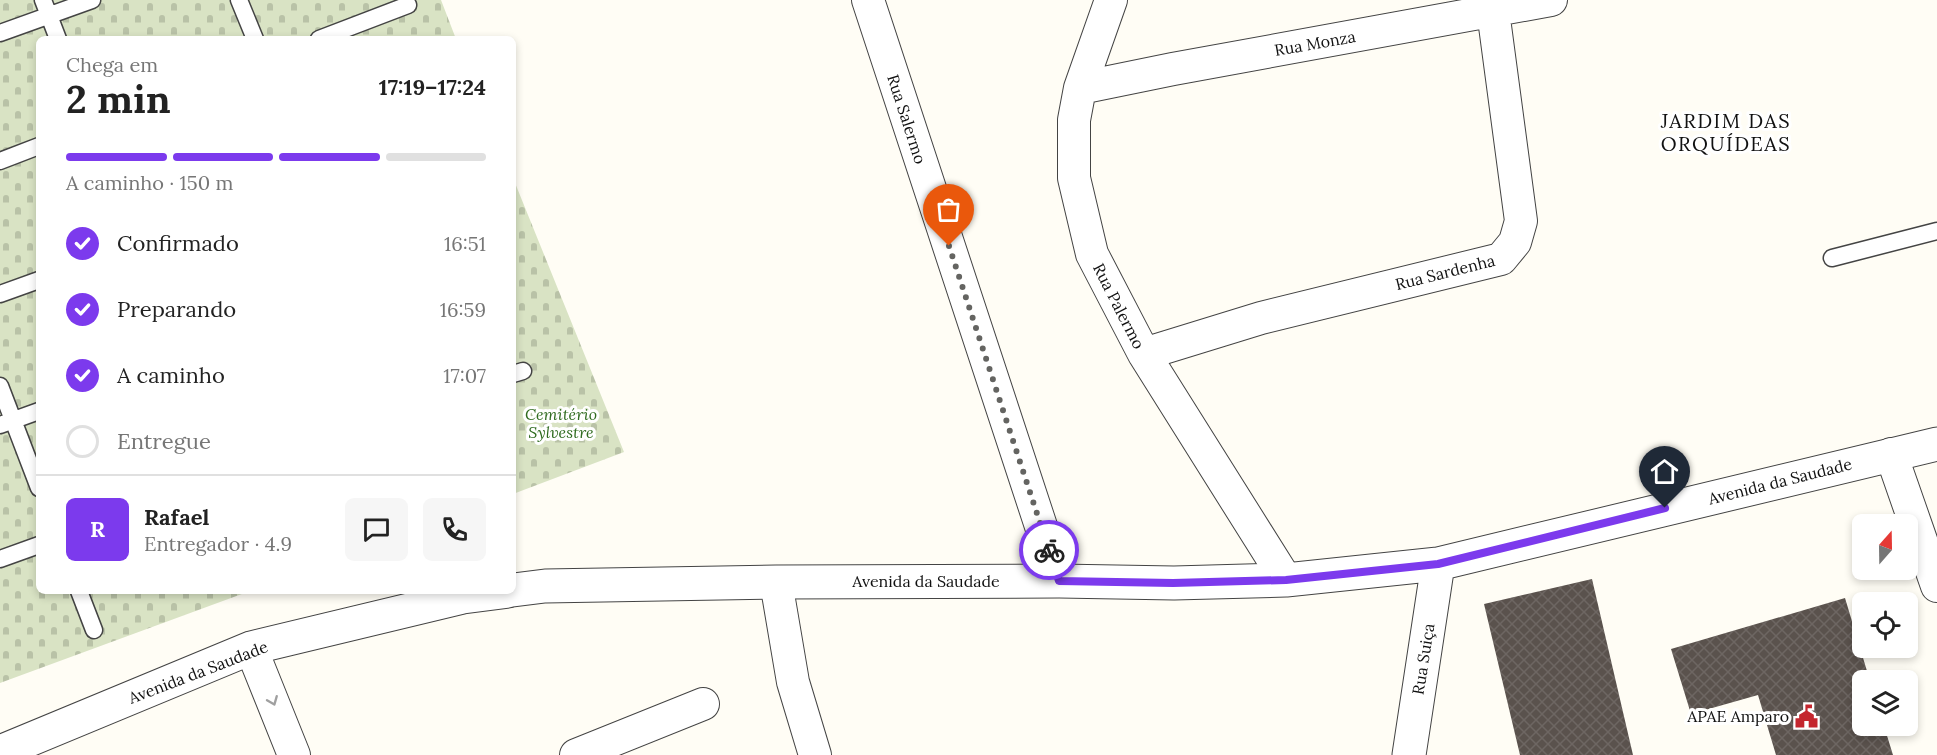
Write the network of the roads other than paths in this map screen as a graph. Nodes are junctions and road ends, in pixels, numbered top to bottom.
1 (92, 0) edge
2 (239, 0) edge
3 (868, 0) edge
4 (1111, 0) edge
5 (1551, 0) edge
6 (408, 5) dead end
7 (1493, 6) edge
8 (45, 8) edge
9 (0, 33) edge
10 (57, 36) edge
11 (254, 36) edge
12 (327, 36) edge
13 (1080, 88) junction
14 (36, 147) edge
15 (0, 161) edge
16 (1937, 231) edge
17 (1832, 258) dead end
18 (36, 281) edge
19 (0, 294) edge
20 (1144, 354) junction
21 (0, 386) edge
22 (36, 412) edge
23 (7, 423) edge
24 (1937, 444) edge
25 (1891, 453) junction
26 (36, 482) edge
27 (36, 546) edge
28 (0, 559) edge
29 (1438, 564) junction
30 (1286, 580) junction
31 (1059, 581) junction
32 (776, 582) junction
33 (1937, 586) edge
34 (516, 590) edge
35 (80, 594) edge
36 (486, 594) edge
37 (94, 630) dead end
38 (251, 648) junction
39 (703, 704) dead end
40 (0, 752) edge
41 (294, 755) edge
42 (576, 755) edge
43 (814, 755) edge
44 (1409, 755) edge

1 - 8 lane
2 - 11 lane
3 - 31 street, Rua Salermo
4 - 13 street, Rua Palermo
5 - 7 street, Rua Monza
6 - 12 lane
7 - 13 street, Rua Monza
7 - 20 street, Rua Sardenha
8 - 9 lane
8 - 10 lane
13 - 20 street, Rua Palermo
14 - 15 lane
16 - 17 lane
18 - 19 lane
20 - 30 street, Rua Palermo
21 - 23 lane
22 - 23 lane
23 - 26 lane
24 - 25 street, Avenida da Saudade
25 - 29 street, Avenida da Saudade
25 - 33 street
27 - 28 lane
29 - 30 street, Avenida da Saudade
29 - 44 street, Rua Suiça
30 - 31 street, Avenida da Saudade
31 - 32 street, Avenida da Saudade
32 - 34 street, Avenida da Saudade
32 - 43 street
35 - 37 lane
36 - 38 street, Avenida da Saudade
38 - 40 street, Avenida da Saudade
38 -> 41 street
39 - 42 street

